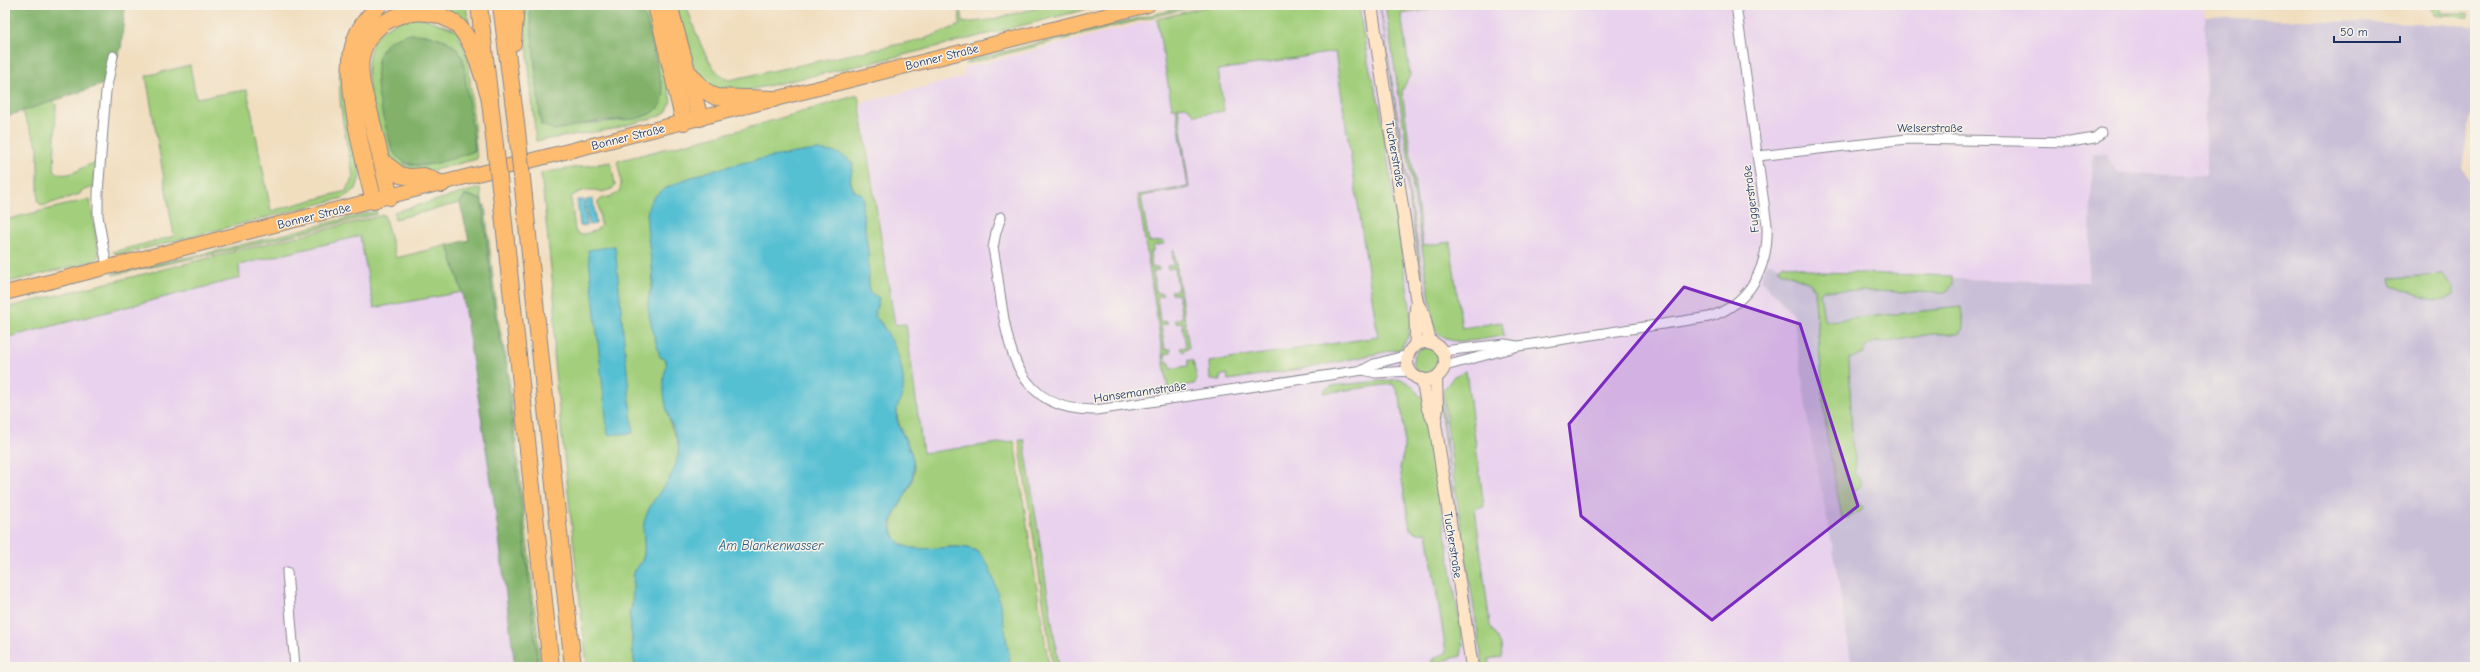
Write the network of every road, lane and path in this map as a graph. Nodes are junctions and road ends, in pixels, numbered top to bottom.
1 (379, 5) edge
2 (479, 5) edge
3 (501, 5) edge
4 (516, 5) edge
5 (656, 5) edge
6 (669, 5) edge
7 (1148, 5) edge
8 (1371, 5) edge
9 (1736, 5) edge
10 (113, 56) dead end
11 (686, 68) junction
12 (511, 80) junction
13 (490, 98) junction
14 (774, 99) junction
15 (700, 118) junction
16 (684, 122) junction
17 (2101, 133) dead end
18 (1758, 156) junction
19 (382, 160) junction
20 (442, 184) junction
21 (390, 197) junction
22 (374, 201) junction
23 (1001, 217) dead end
24 (107, 267) junction
25 (5, 293) edge
26 (1417, 303) junction
27 (1430, 342) junction
28 (1519, 346) junction
29 (1412, 350) junction
30 (1443, 351) junction
31 (1445, 366) junction
32 (1363, 370) junction
33 (1410, 371) junction
34 (1436, 378) junction
35 (1422, 379) junction
36 (1435, 422) junction
37 (287, 572) dead end
38 (295, 667) edge
39 (551, 667) edge
40 (574, 667) edge
41 (1472, 667) edge

1 - 22 highway
2 - 13 highway
3 - 12 highway
4 - 12 highway
5 - 16 highway
6 - 11 highway
7 - 14 main road, Bonner Straße
8 - 26 main road, Tucherstraße
9 - 18 street, Fuggerstraße
10 - 24 street
11 - 14 highway
11 - 15 highway
12 - 40 highway, bridge
13 - 19 highway
13 - 39 highway, bridge
14 - 15 main road, Bonner Straße
15 - 16 main road, Bonner Straße
16 - 20 main road, Bonner Straße
17 - 18 street, Welserstraße
18 - 28 street, Fuggerstraße
19 - 20 highway
19 - 21 highway
20 - 21 main road, Bonner Straße
21 - 22 main road, Bonner Straße
22 - 24 main road, Bonner Straße
23 - 32 street, Hansemannstraße
24 - 25 main road, Bonner Straße
26 - 27 main road, Tucherstraße
26 - 29 main road, Tucherstraße
27 - 29 main road
27 - 30 main road
28 - 30 street, Fuggerstraße
28 - 31 street, Fuggerstraße
29 - 32 street, Hansemannstraße
29 - 33 main road
30 - 31 main road
31 - 34 main road
32 - 33 street, Hansemannstraße
33 - 35 main road
34 - 35 main road
34 - 36 main road, Tucherstraße
35 - 36 main road, Tucherstraße
36 - 41 main road, Tucherstraße
37 - 38 street

